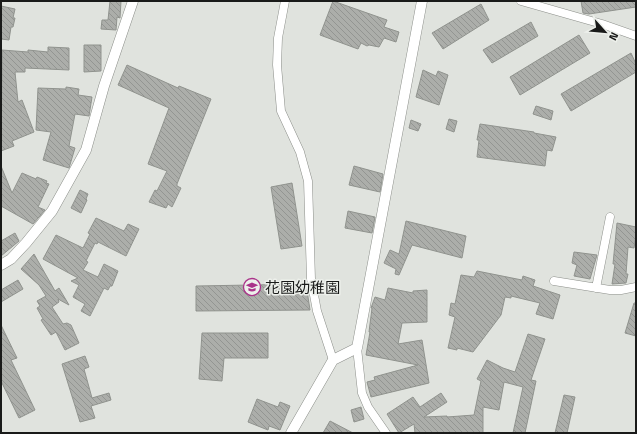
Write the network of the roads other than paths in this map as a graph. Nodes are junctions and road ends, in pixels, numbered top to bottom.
1 (133, 1) edge
2 (285, 1) edge
3 (422, 1) edge
4 (521, 1) edge
5 (636, 36) edge
6 (610, 217) dead end
7 (1, 265) edge
8 (554, 281) dead end
9 (636, 287) edge
10 (596, 288) junction
11 (357, 348) junction
12 (333, 360) junction
13 (291, 433) edge
14 (386, 433) edge

1 - 7 street
2 - 12 street
3 - 11 street
4 - 5 street
6 - 10 street
8 - 10 street
9 - 10 street
11 - 12 street
11 - 14 street
12 - 13 street

